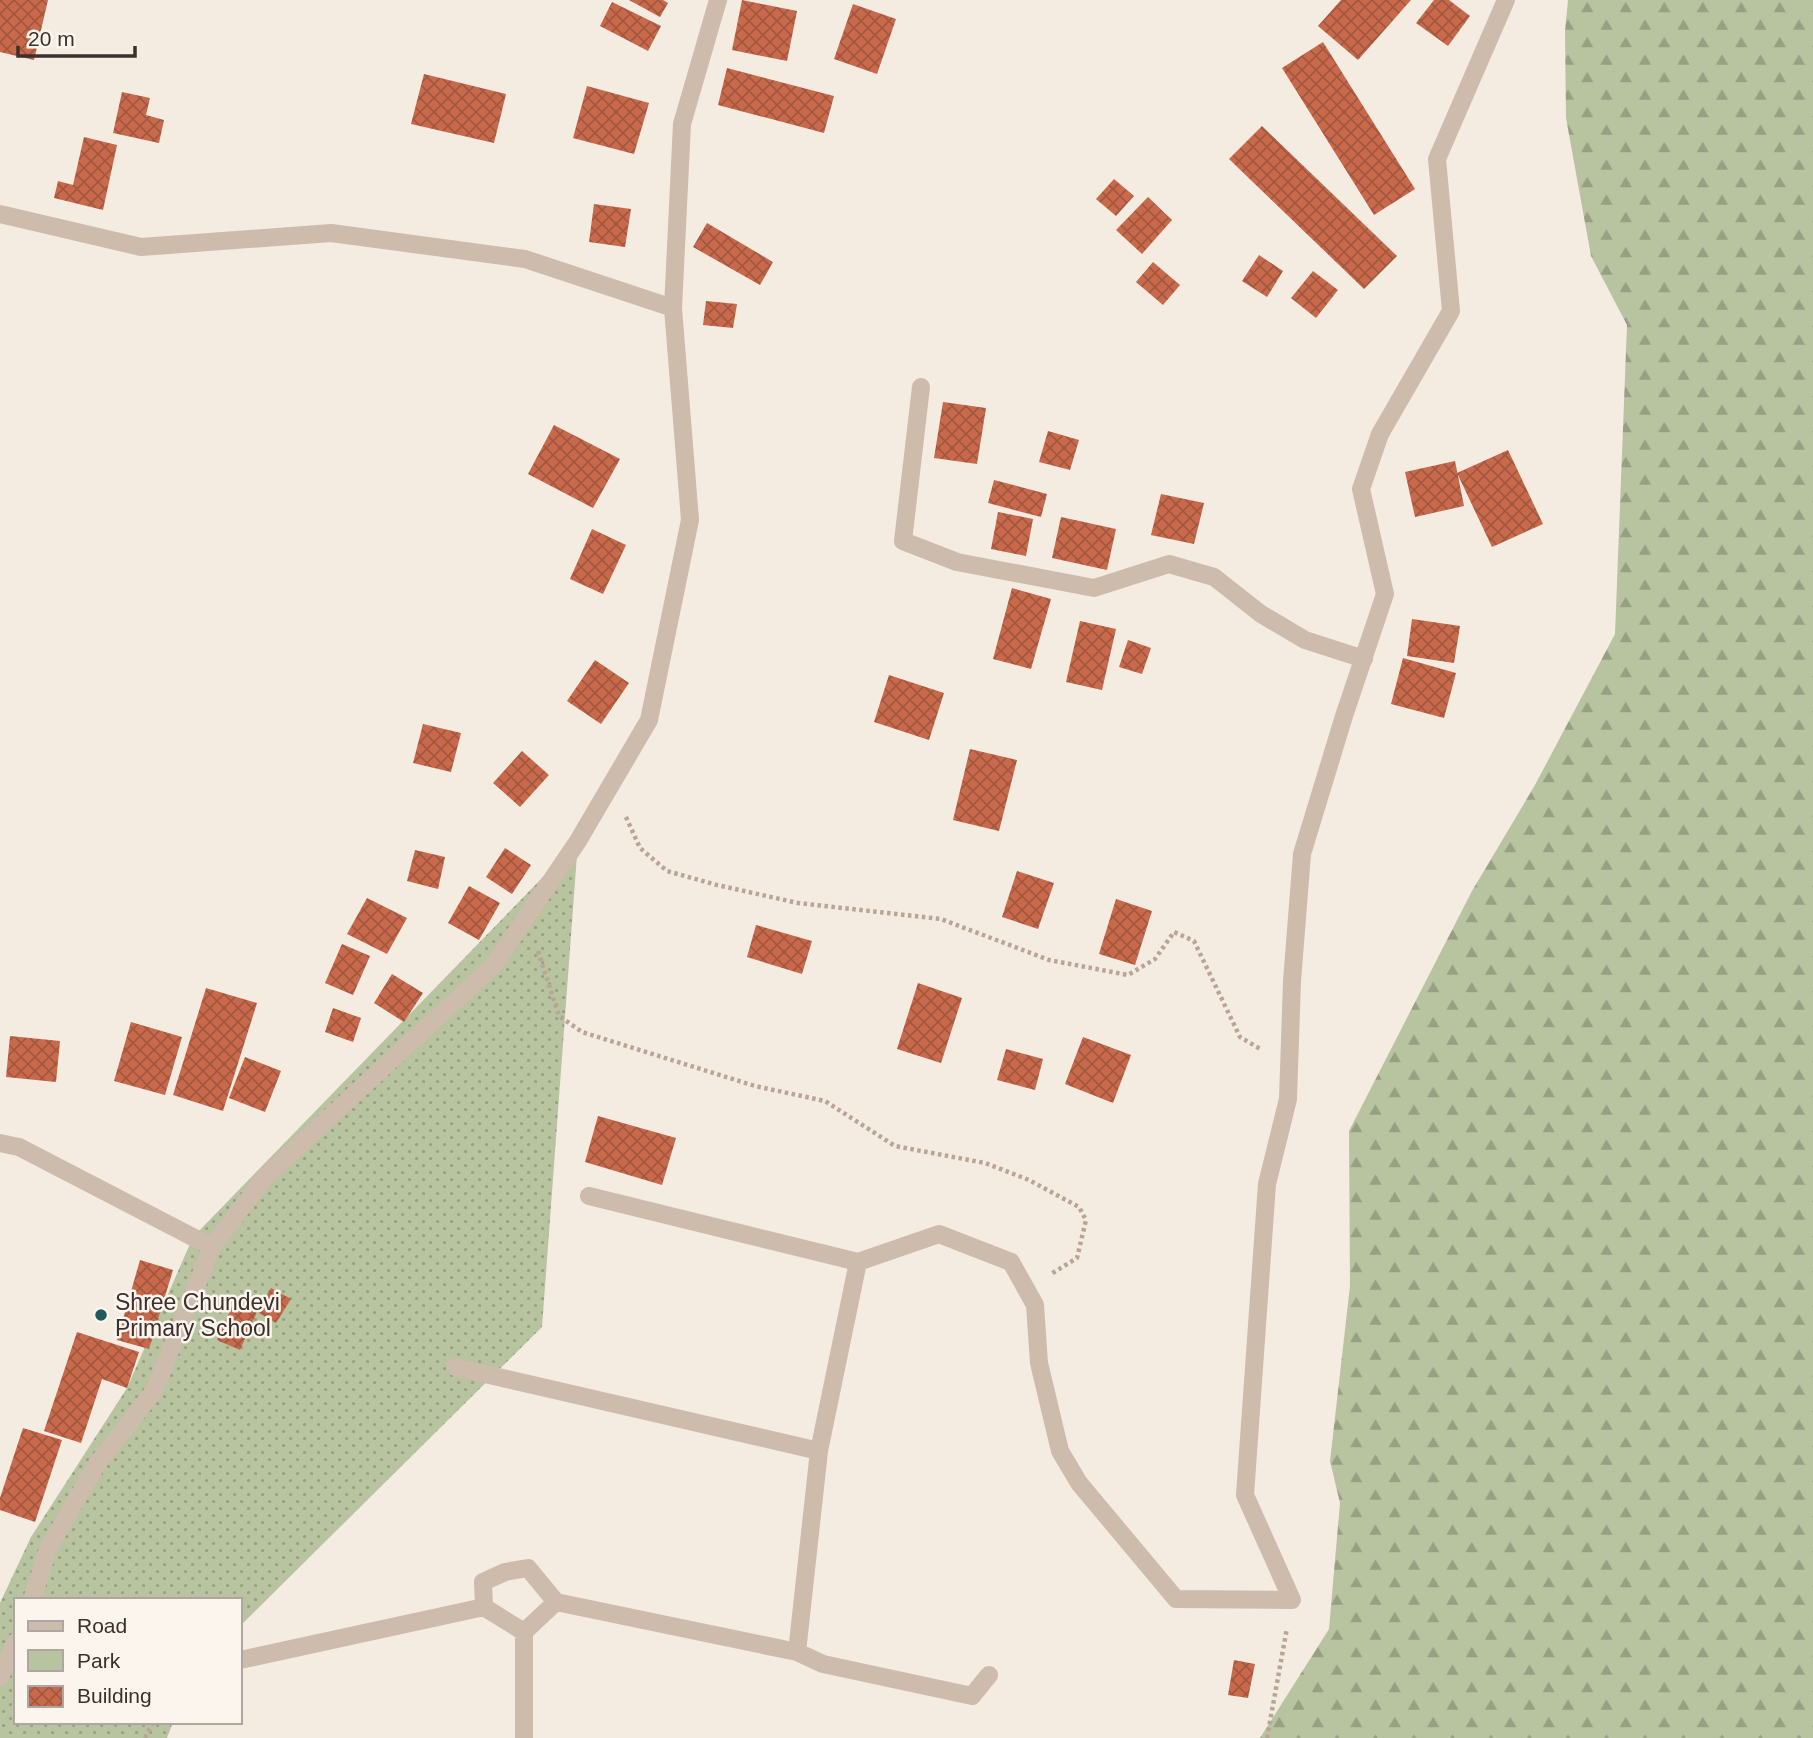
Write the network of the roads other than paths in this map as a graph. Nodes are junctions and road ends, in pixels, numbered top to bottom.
1 (718, 0) edge
2 (1506, 0) edge
3 (0, 214) edge
4 (673, 308) junction
5 (921, 387) dead end
6 (1364, 659) junction
7 (0, 1143) edge
8 (589, 1196) dead end
9 (212, 1247) junction
10 (858, 1262) junction
11 (456, 1367) dead end
12 (819, 1451) junction
13 (33, 1598) edge
14 (556, 1602) junction
15 (484, 1607) junction
16 (524, 1632) junction
17 (14, 1646) edge
18 (797, 1652) junction
19 (242, 1660) edge
20 (989, 1675) dead end
21 (0, 1677) edge
22 (524, 1738) edge

1 - 4 street
2 - 6 street
3 - 4 street
4 - 9 street
5 - 6 street
6 - 10 street
7 - 9 street
8 - 10 street
9 - 13 street
10 - 12 street
11 - 12 street
12 - 18 street
14 - 15 street
14 - 16 street
14 - 18 street
15 - 16 street
15 - 19 street
16 - 22 street
17 - 21 street
18 - 20 street

